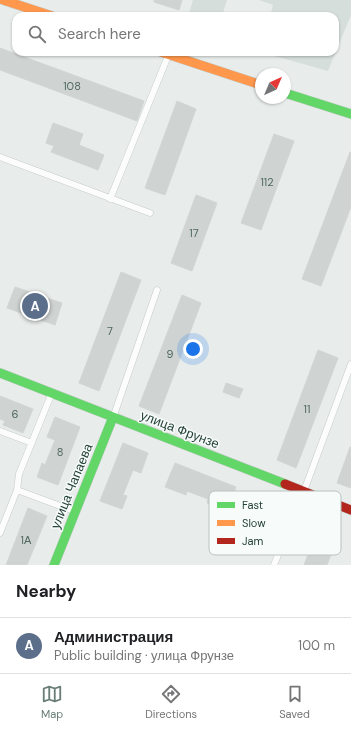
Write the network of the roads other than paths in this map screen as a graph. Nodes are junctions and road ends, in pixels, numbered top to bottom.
1 (7, 1) edge
2 (40, 12) edge
3 (164, 56) edge
4 (174, 56) edge
5 (255, 83) edge
6 (291, 95) edge
7 (351, 114) edge
8 (0, 157) edge
9 (110, 199) junction
10 (150, 213) dead end
11 (157, 290) dead end
12 (351, 364) edge
13 (0, 373) edge
14 (51, 393) junction
15 (113, 417) junction
16 (0, 430) edge
17 (32, 443) junction
18 (17, 490) junction
19 (304, 491) joint
20 (341, 506) edge
21 (351, 510) edge
22 (75, 512) junction
23 (0, 533) edge
24 (278, 555) edge
25 (54, 565) edge
26 (274, 565) edge

1 - 2 street
3 - 9 lane
4 - 5 street
6 - 7 street
8 - 9 lane
9 - 10 lane
11 - 15 lane
12 - 19 lane
13 - 14 street, улица Фрунзе
14 - 15 street, улица Фрунзе
14 - 17 lane
15 - 19 street, улица Фрунзе
15 - 22 street, улица Чапаева
16 - 17 lane
17 - 18 lane
18 - 22 lane
18 - 23 lane
20 - 21 street, улица Фрунзе
22 - 25 street, улица Чапаева
24 - 26 lane

